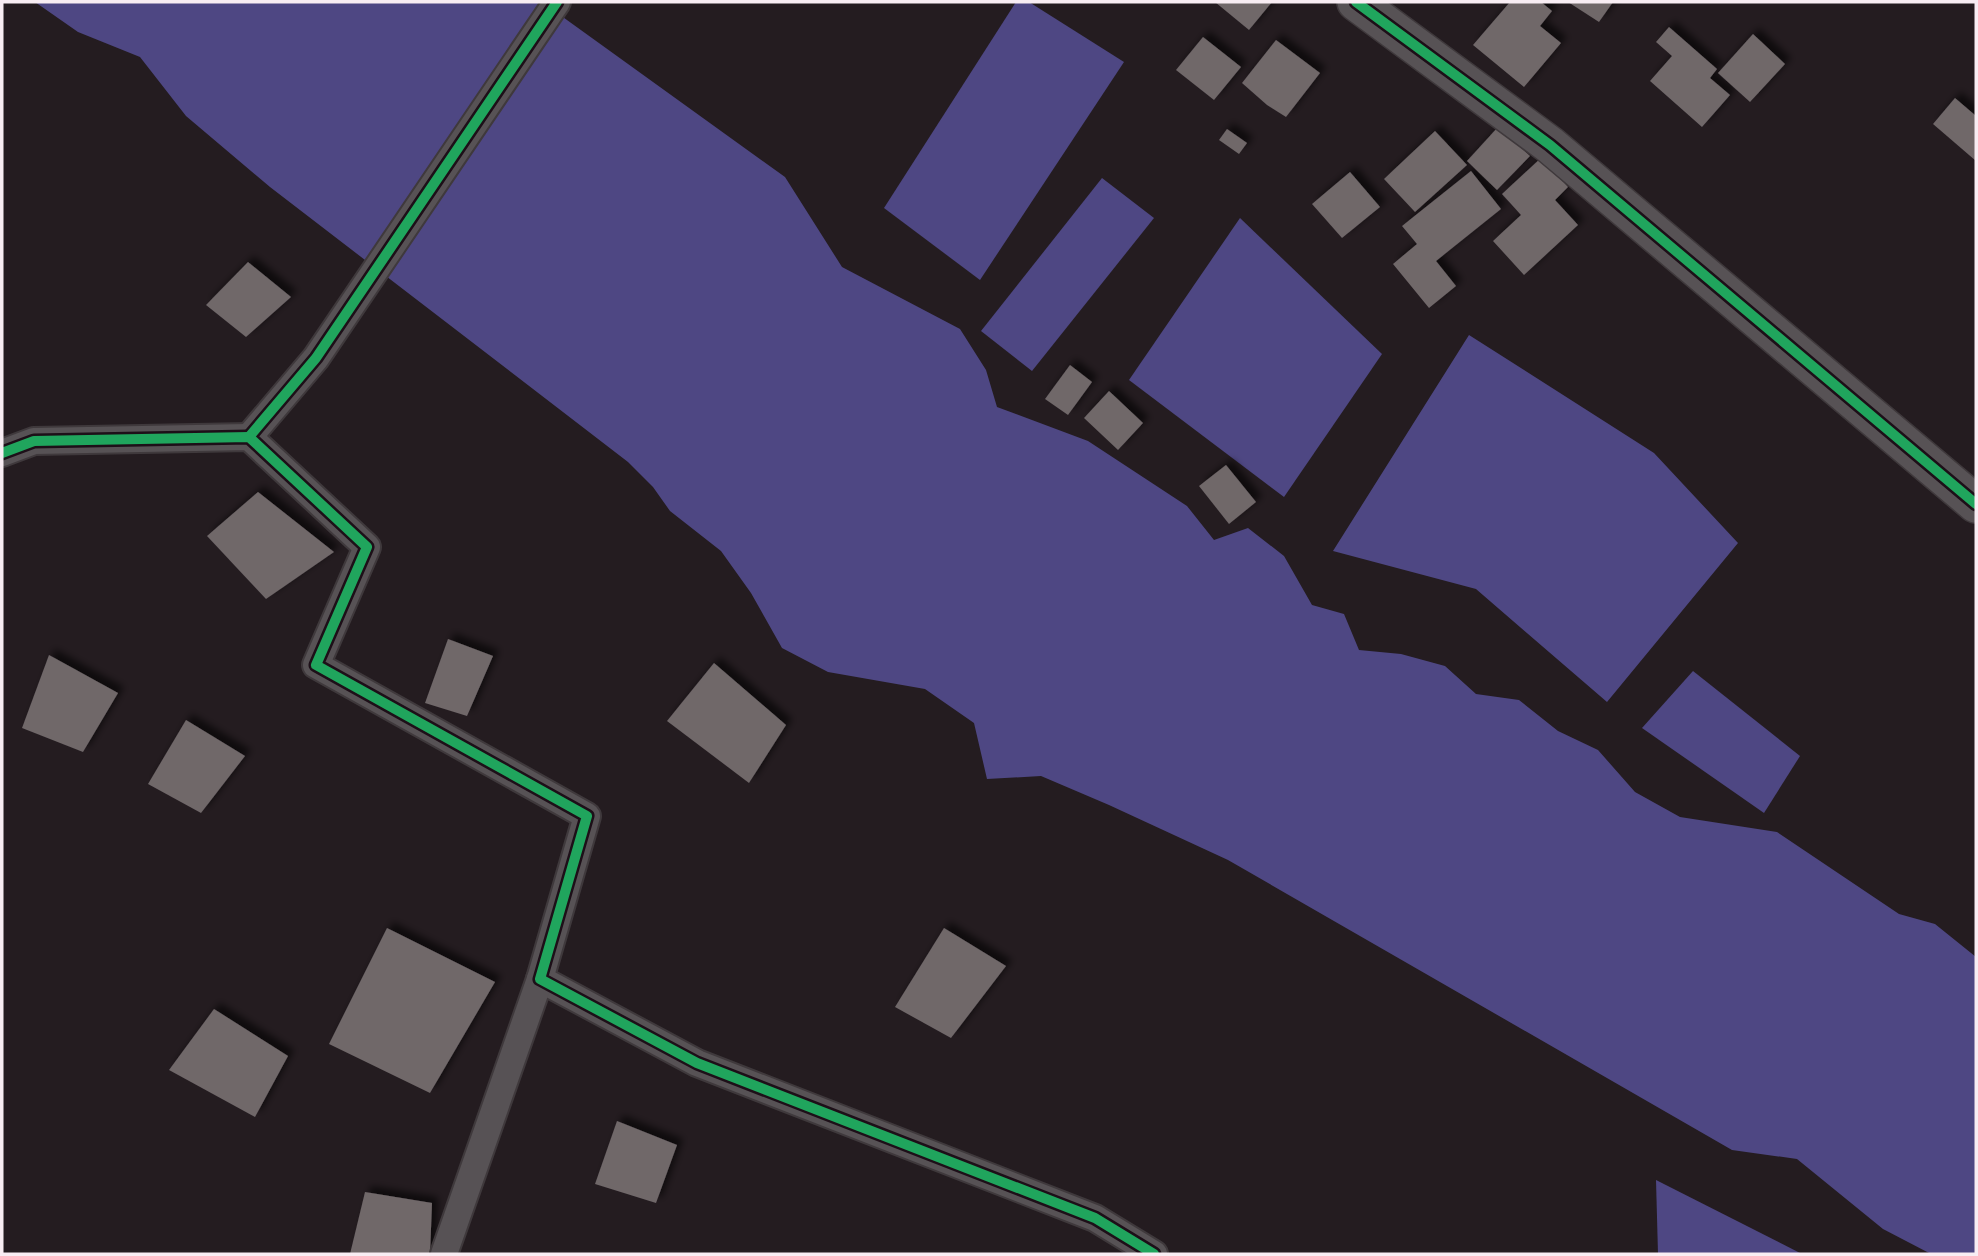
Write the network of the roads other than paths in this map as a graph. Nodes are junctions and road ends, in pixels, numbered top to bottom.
1 (557, 2) edge
2 (1356, 2) edge
3 (249, 437) junction
4 (2, 453) edge
5 (1976, 504) edge
6 (540, 979) junction
7 (444, 1254) edge
8 (1154, 1254) edge

1 - 3 street
2 - 5 street
3 - 4 street
3 - 6 street
6 - 7 street
6 - 8 street

